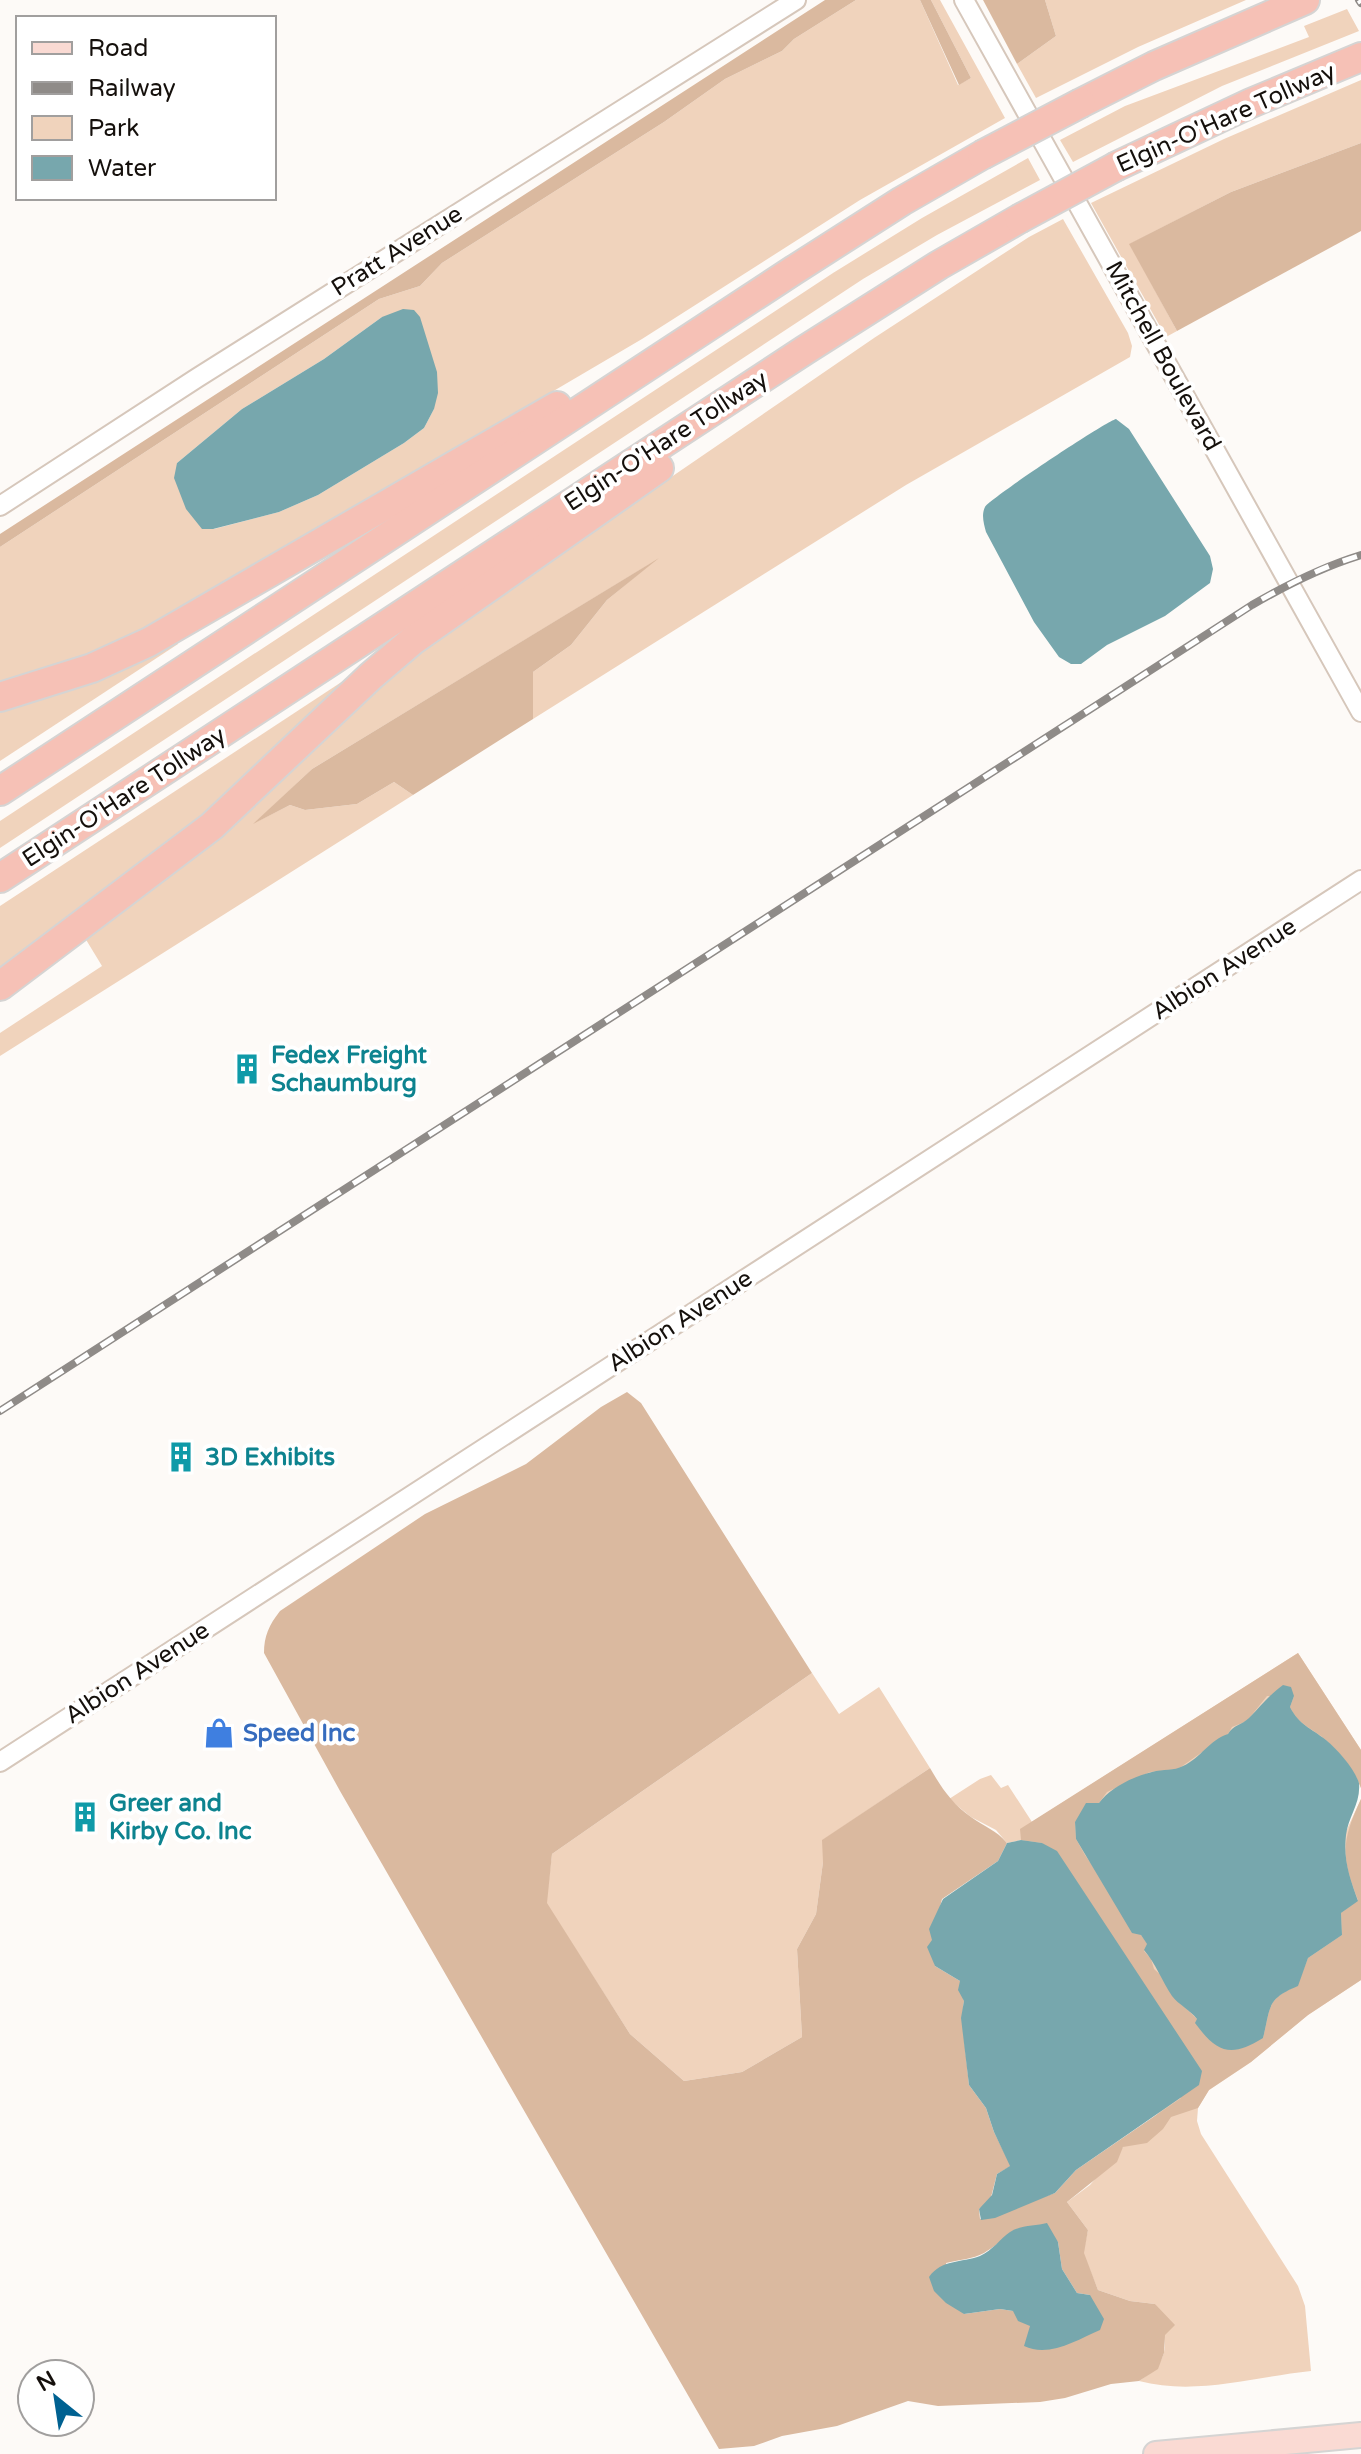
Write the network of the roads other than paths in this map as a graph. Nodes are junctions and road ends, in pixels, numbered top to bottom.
1 (796, 0) edge
2 (964, 0) edge
3 (1302, 1) edge
4 (1348, 62) edge
5 (707, 327) junction
6 (805, 350) junction
7 (0, 506) edge
8 (0, 697) edge
9 (1361, 712) edge
10 (0, 791) edge
11 (0, 878) edge
12 (1361, 880) edge
13 (0, 986) edge
14 (0, 1762) edge
15 (1361, 2435) edge
16 (1156, 2454) edge

1 - 7 street, Pratt Avenue
2 - 9 street, Mitchell Boulevard
3 - 5 highway, bridge
4 - 6 highway, Elgin-O'Hare Tollway, bridge
5 - 8 highway
5 - 10 highway
6 - 11 highway, Elgin-O'Hare Tollway
6 - 13 highway
12 - 14 street, Albion Avenue
15 - 16 main road

